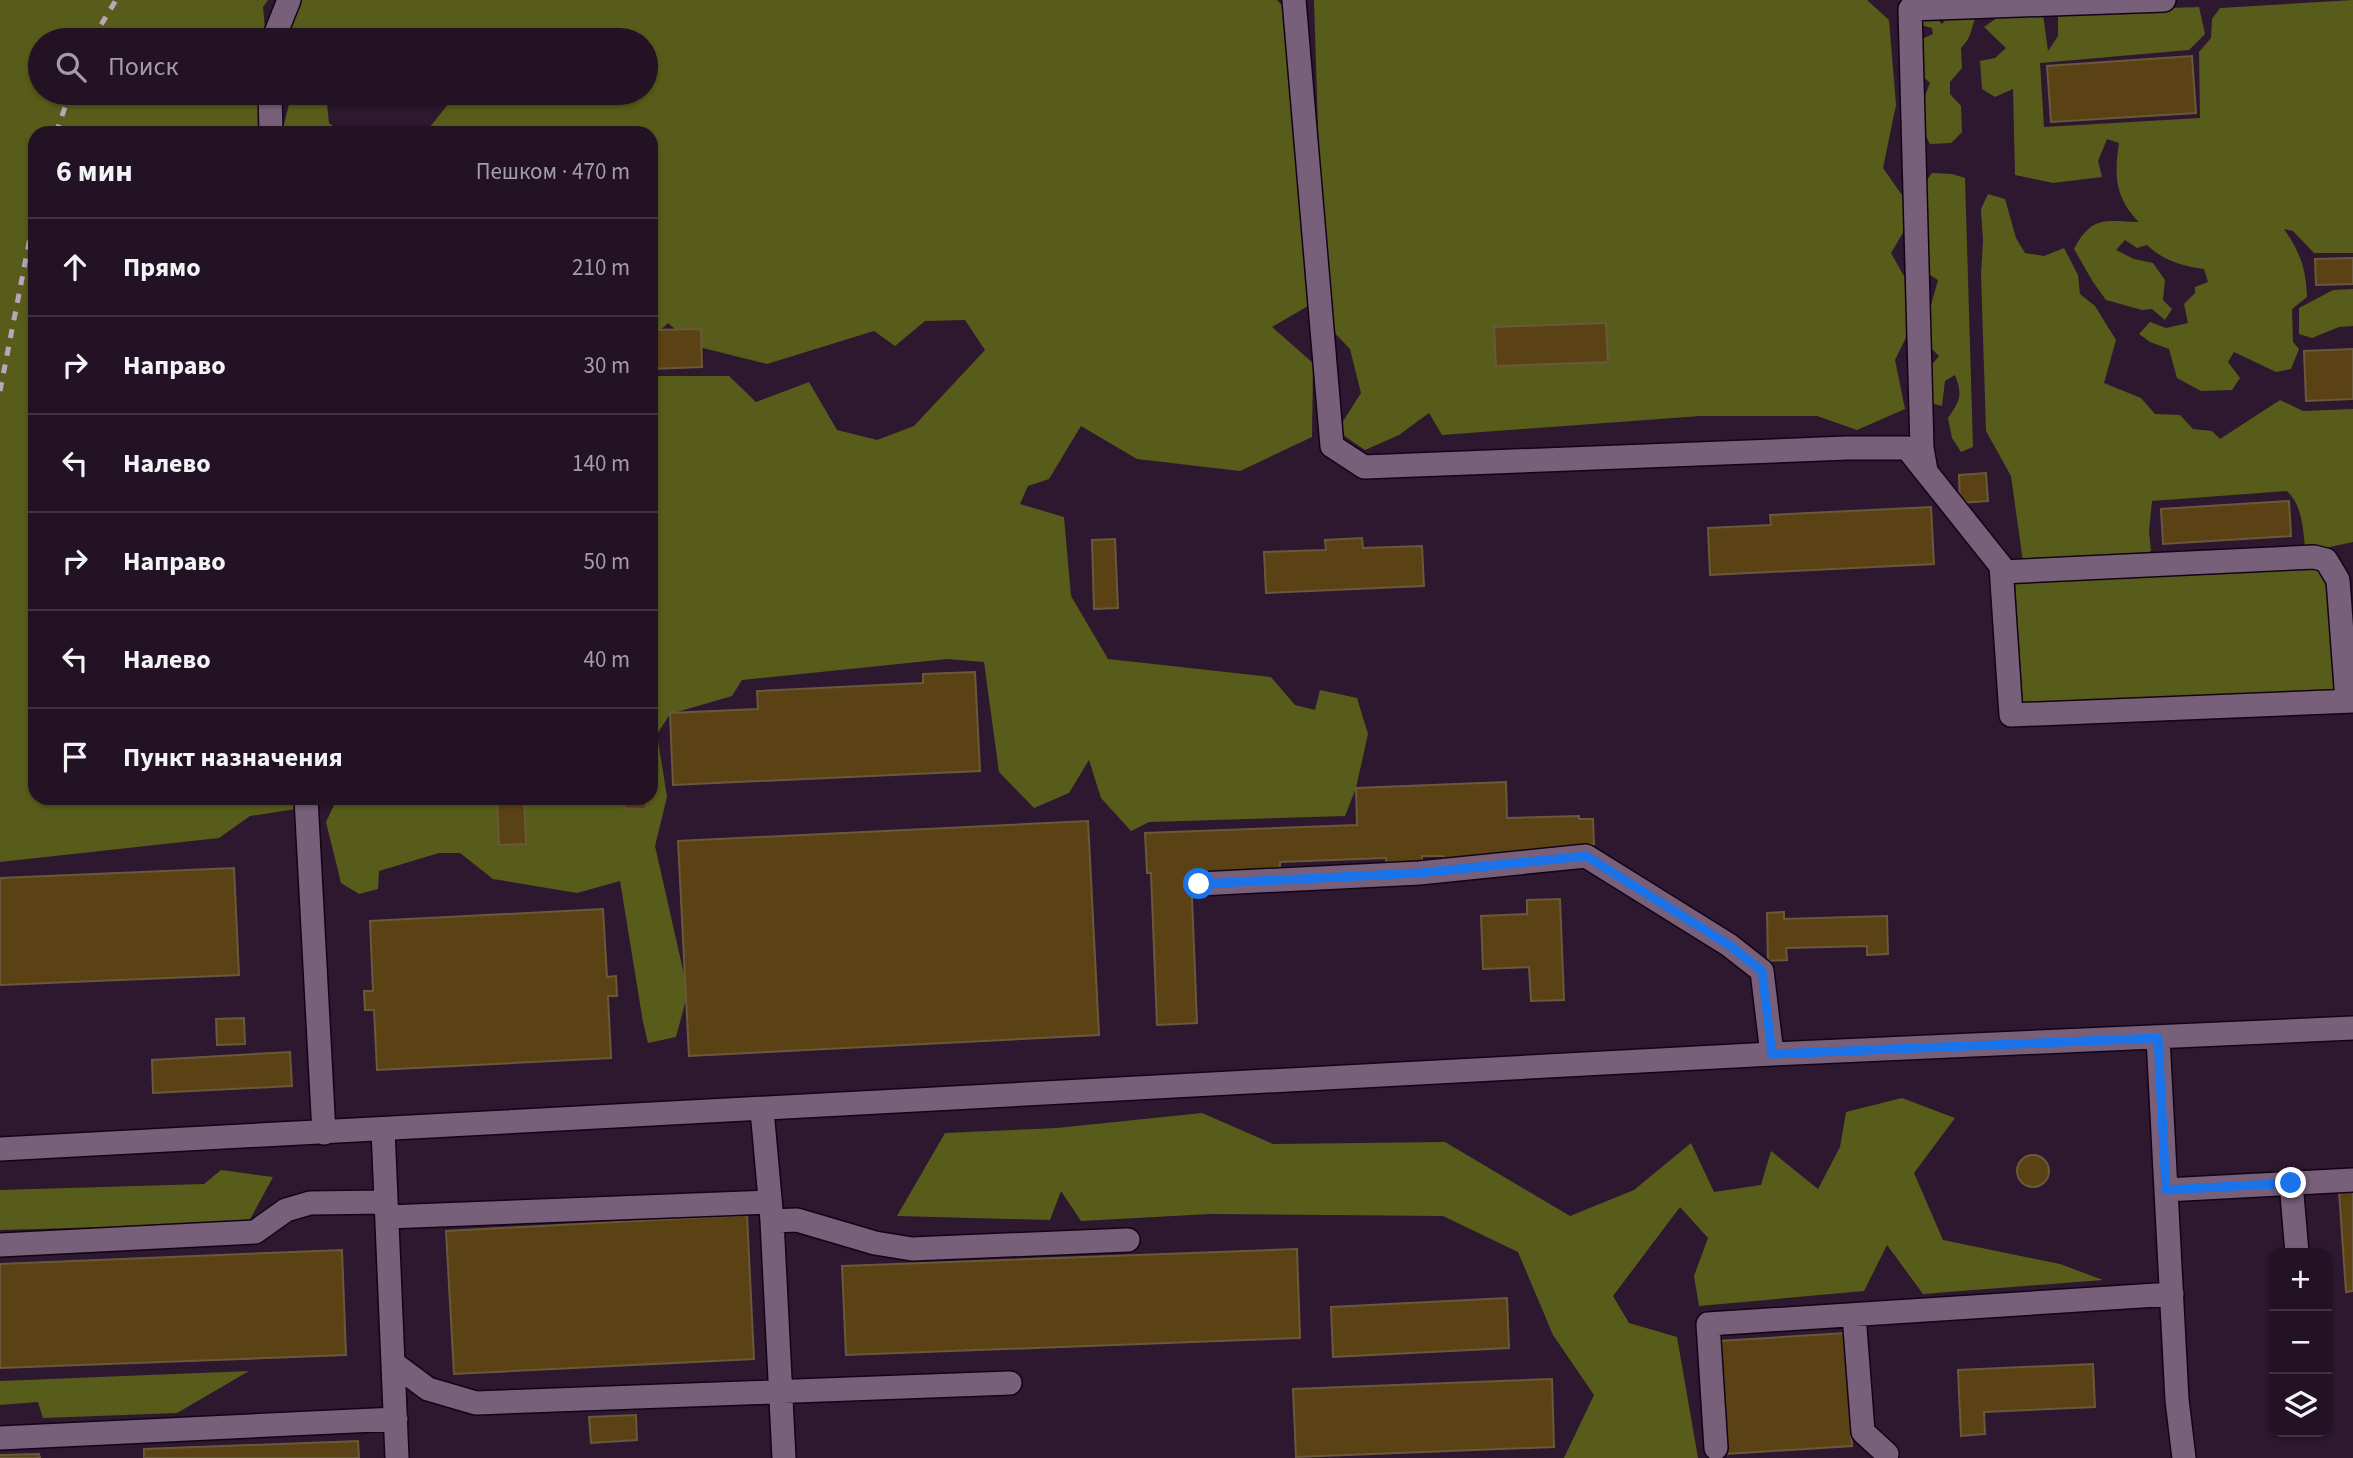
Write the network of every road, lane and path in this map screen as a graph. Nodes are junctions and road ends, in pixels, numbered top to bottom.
1 (289, 0) edge
2 (1294, 0) edge
3 (2164, 0) edge
4 (1909, 4) edge
5 (278, 28) edge
6 (270, 105) edge
7 (271, 126) edge
8 (1926, 471) junction
9 (2002, 572) junction
10 (2350, 701) edge
11 (306, 805) edge
12 (1199, 884) dead end
13 (2353, 1028) edge
14 (2158, 1038) junction
15 (1772, 1054) junction
16 (762, 1110) junction
17 (383, 1129) junction
18 (324, 1133) junction
19 (0, 1149) edge
20 (2353, 1180) edge
21 (2291, 1183) junction
22 (2166, 1190) junction
23 (386, 1210) junction
24 (771, 1211) junction
25 (1128, 1240) dead end
26 (0, 1245) edge
27 (2297, 1248) edge
28 (2172, 1294) junction
29 (1854, 1315) junction
30 (393, 1363) junction
31 (1010, 1383) dead end
32 (781, 1393) junction
33 (396, 1419) junction
34 (0, 1438) edge
35 (1716, 1448) dead end
36 (1888, 1454) dead end
37 (2178, 1457) edge
38 (397, 1458) edge
39 (784, 1458) edge

1 - 5 lane
2 - 8 lane
3 - 4 lane
4 - 8 lane
6 - 7 lane
8 - 9 lane
9 - 10 lane
9 - 10 lane
11 - 18 lane
12 - 15 lane
13 - 14 lane
14 - 15 lane
14 - 22 lane
15 - 16 lane
16 - 17 lane
16 - 24 lane
17 - 18 lane
17 - 23 lane
18 - 19 lane
20 - 21 lane
21 - 22 lane
21 - 27 lane
22 - 28 lane
23 - 24 lane
23 - 26 lane
23 - 30 lane
24 - 25 lane
24 - 32 lane
28 - 29 lane
28 - 37 lane
29 - 35 lane
29 - 36 lane
30 - 32 lane
30 - 33 lane
31 - 32 lane
32 - 39 lane
33 - 34 lane
33 - 38 lane

